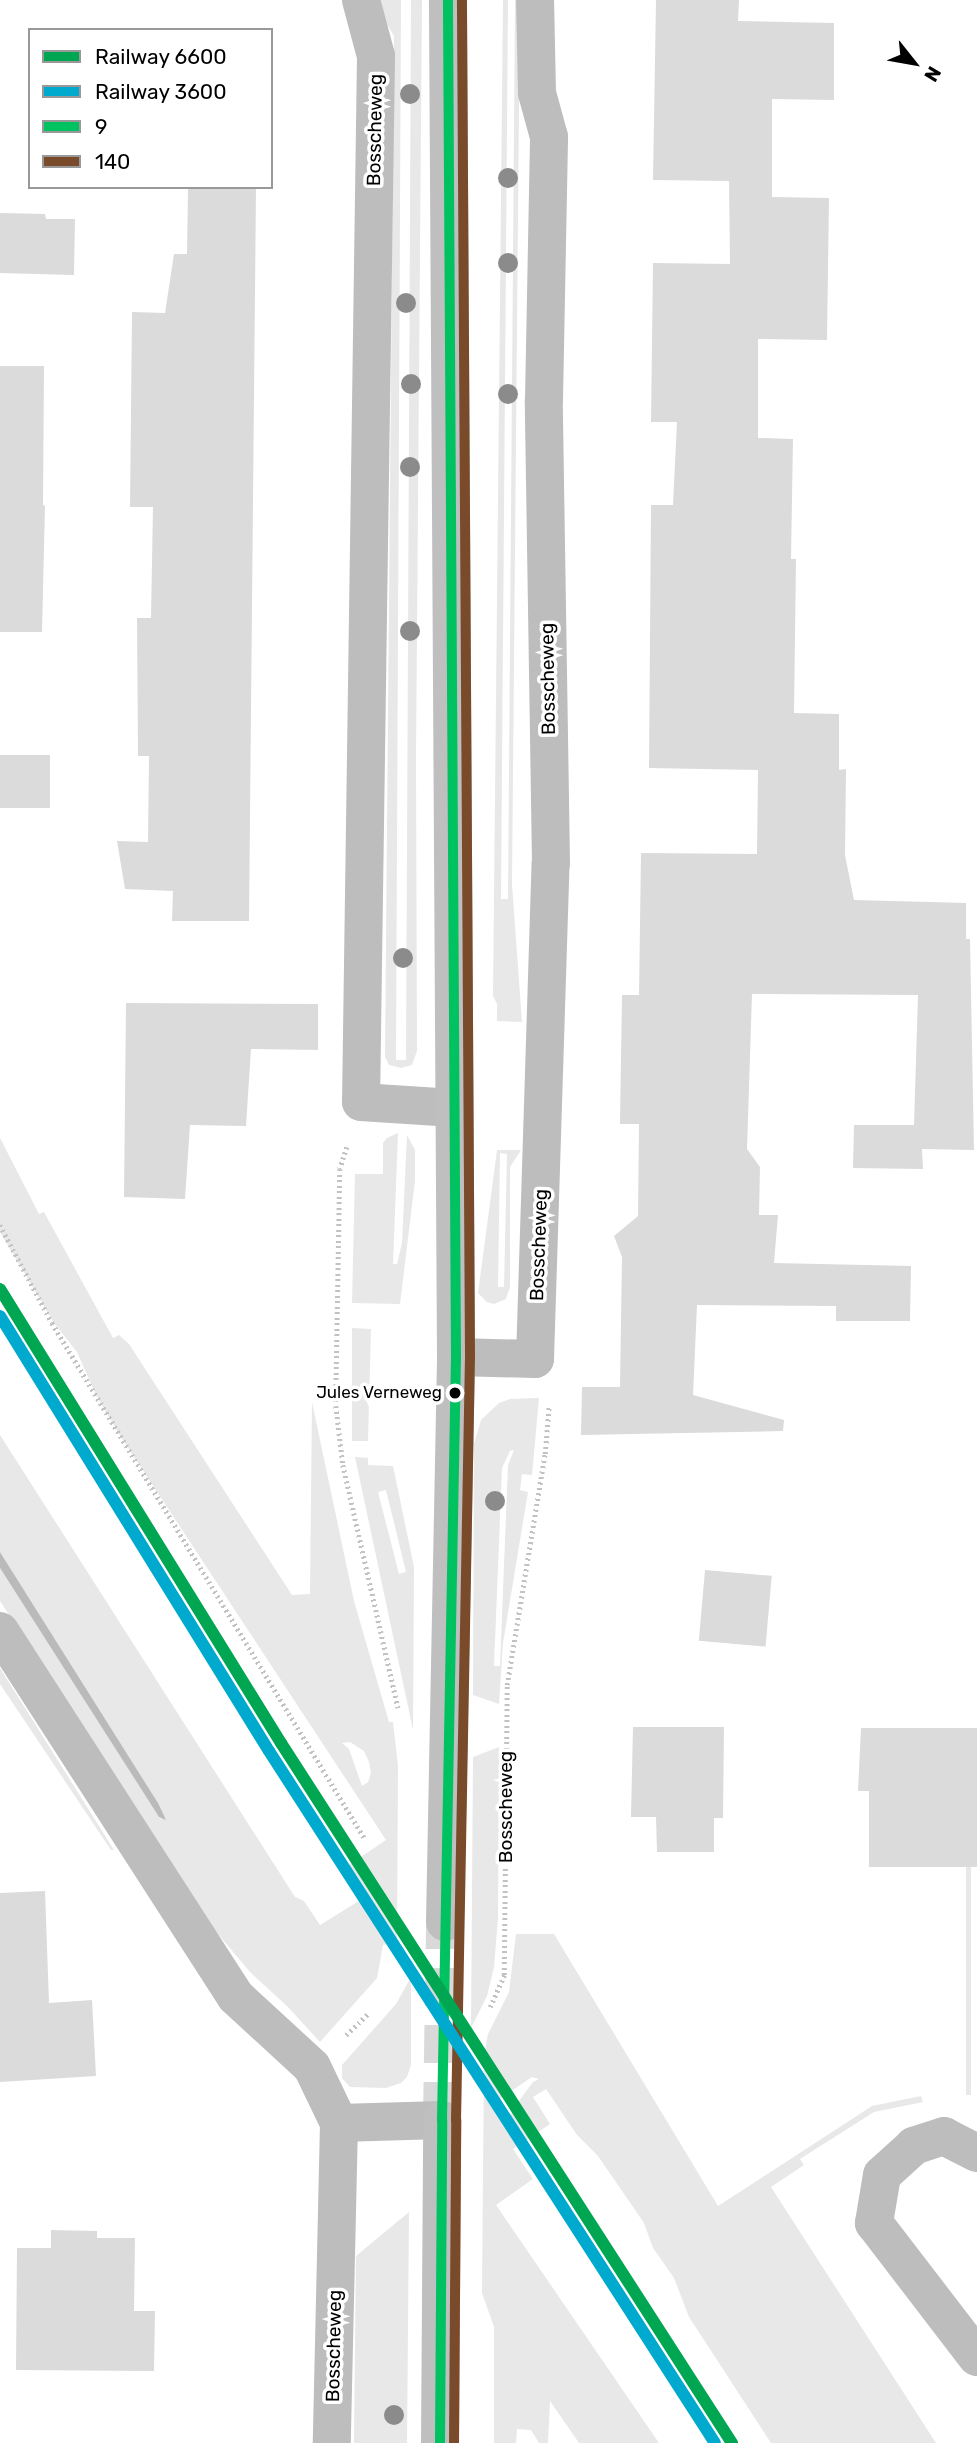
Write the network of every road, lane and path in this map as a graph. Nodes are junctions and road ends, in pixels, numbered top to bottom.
1 (361, 0) edge
2 (448, 0) edge
3 (535, 0) edge
4 (361, 1102) junction
5 (454, 1108) junction
6 (0, 1226) edge
7 (456, 1357) junction
8 (535, 1359) junction
9 (0, 1631) edge
10 (400, 1718) dead end
11 (365, 1839) dead end
12 (445, 1922) tunnel mouth
13 (490, 2007) dead end
14 (442, 2120) joint
15 (339, 2123) junction
16 (977, 2152) edge
17 (977, 2357) edge
18 (332, 2443) edge
19 (440, 2443) edge

1 - 4 street, Bosscheweg
2 - 5 main road
3 - 8 street, Bosscheweg
4 - 5 street
4 - 10 path
5 - 7 main road
6 - 11 path
7 - 8 street
7 - 12 main road
8 - 13 path, Bosscheweg
9 - 15 street, Bosscheweg
14 - 15 street
14 - 19 main road
15 - 18 street, Bosscheweg
16 - 17 street

